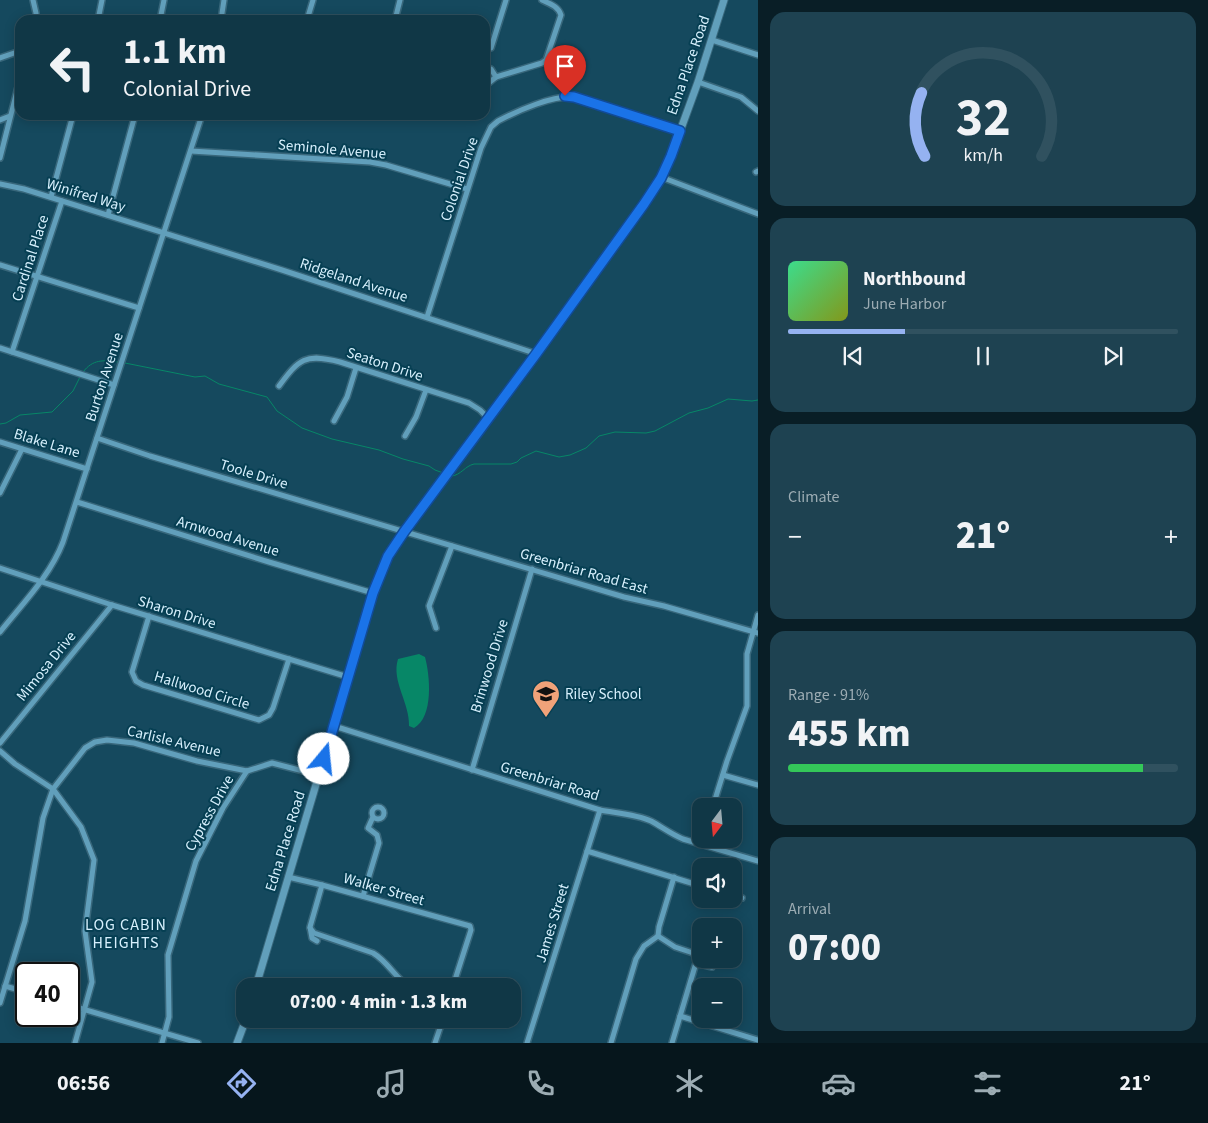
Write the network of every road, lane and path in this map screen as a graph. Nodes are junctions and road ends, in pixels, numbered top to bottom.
1 (33, 0) edge
2 (102, 0) edge
3 (164, 0) edge
4 (224, 0) edge
5 (313, 0) edge
6 (400, 0) edge
7 (506, 0) edge
8 (542, 0) edge
9 (724, 0) edge
10 (36, 15) edge
11 (99, 15) edge
12 (161, 15) edge
13 (222, 15) edge
14 (308, 15) edge
15 (396, 15) edge
16 (712, 40) junction
17 (491, 48) dead end
18 (15, 53) edge
19 (758, 55) edge
20 (0, 58) edge
21 (490, 69) edge
22 (496, 78) junction
23 (490, 82) edge
24 (698, 82) junction
25 (15, 98) edge
26 (758, 111) edge
27 (10, 116) junction
28 (0, 120) edge
29 (72, 120) edge
30 (134, 120) edge
31 (200, 120) edge
32 (680, 131) junction
33 (191, 151) junction
34 (0, 158) edge
35 (661, 178) junction
36 (0, 184) edge
37 (467, 189) junction
38 (51, 197) junction
39 (62, 201) junction
40 (758, 214) edge
41 (108, 216) junction
42 (164, 232) junction
43 (0, 265) edge
44 (37, 277) junction
45 (139, 308) junction
46 (427, 317) junction
47 (0, 348) edge
48 (12, 352) junction
49 (536, 354) junction
50 (356, 368) junction
51 (114, 385) junction
52 (279, 386) dead end
53 (426, 390) junction
54 (489, 419) junction
55 (334, 421) dead end
56 (405, 436) dead end
57 (97, 438) junction
58 (0, 442) edge
59 (22, 449) junction
60 (87, 469) junction
61 (0, 493) edge
62 (77, 502) junction
63 (404, 532) junction
64 (452, 546) junction
65 (0, 568) edge
66 (532, 569) junction
67 (41, 582) junction
68 (373, 593) junction
69 (112, 605) junction
70 (758, 615) edge
71 (149, 616) junction
72 (436, 628) dead end
73 (0, 632) edge
74 (755, 632) edge
75 (289, 659) junction
76 (348, 677) junction
77 (334, 726) junction
78 (0, 743) edge
79 (0, 751) edge
80 (472, 770) junction
81 (247, 771) junction
82 (319, 775) junction
83 (723, 775) junction
84 (758, 785) edge
85 (53, 789) junction
86 (716, 798) edge
87 (600, 810) junction
88 (373, 817) dead end
89 (692, 839) edge
90 (722, 848) edge
91 (587, 852) junction
92 (758, 861) edge
93 (288, 877) junction
94 (674, 878) junction
95 (692, 883) edge
96 (322, 884) junction
97 (363, 896) junction
98 (310, 928) junction
99 (658, 936) junction
100 (317, 941) dead end
101 (692, 953) edge
102 (694, 968) edge
103 (258, 978) edge
104 (398, 978) edge
105 (456, 978) edge
106 (5, 986) junction
107 (15, 989) edge
108 (0, 1003) edge
109 (80, 1008) edge
110 (85, 1010) junction
111 (680, 1016) junction
112 (243, 1028) edge
113 (440, 1028) edge
114 (165, 1033) junction
115 (758, 1040) edge
116 (75, 1043) edge
117 (162, 1043) edge
118 (198, 1043) edge
119 (237, 1043) edge
120 (435, 1043) edge
121 (527, 1043) edge
122 (611, 1043) edge
123 (672, 1043) edge

1 - 10 street
2 - 11 street
3 - 12 street
4 - 13 street
5 - 14 street
6 - 15 street
7 - 17 street
8 - 22 street
9 - 16 street, Edna Place Road
16 - 19 street
16 - 24 street, Edna Place Road
18 - 20 street
21 - 22 street
22 - 23 street
24 - 26 street
24 - 32 street, Edna Place Road
25 - 27 street
27 - 28 street
27 - 34 street
29 - 38 street
30 - 41 street
31 - 33 street, Burton Avenue
32 - 35 street, Edna Place Road
32 - 37 street, Colonial Drive
33 - 37 street, Seminole Avenue
33 - 42 street, Burton Avenue
35 - 40 street
35 - 49 street, Edna Place Road
36 - 38 street, Winifred Way
37 - 46 street, Colonial Drive
38 - 39 street, Winifred Way
39 - 41 street, Winifred Way
39 - 44 street, Cardinal Place
41 - 42 street, Winifred Way
42 - 45 street, Burton Avenue
42 - 46 street, Ridgeland Avenue
43 - 44 street
44 - 45 street
44 - 48 street, Cardinal Place
45 - 51 street, Burton Avenue
46 - 49 street, Ridgeland Avenue
47 - 48 street
48 - 51 street
49 - 54 street, Edna Place Road
50 - 52 street, Seaton Drive
50 - 53 street, Seaton Drive
50 - 55 street
51 - 57 street, Burton Avenue
53 - 54 street, Seaton Drive
53 - 56 street
54 - 63 street, Edna Place Road
57 - 60 street, Burton Avenue
57 - 63 street, Toole Drive
58 - 59 street, Blake Lane
59 - 60 street, Blake Lane
59 - 61 street
60 - 62 street, Burton Avenue
62 - 67 street, Burton Avenue
62 - 68 street, Arnwood Avenue
63 - 64 street, Greenbriar Road East
63 - 68 street, Edna Place Road
64 - 66 street, Greenbriar Road East
64 - 72 street
65 - 67 street, Sharon Drive
66 - 74 street, Greenbriar Road East
66 - 80 street, Brinwood Drive
67 - 69 street, Sharon Drive
67 - 73 street, Burton Avenue
68 - 76 street, Edna Place Road
69 - 71 street, Sharon Drive
69 - 78 street, Mimosa Drive
70 - 74 street
71 - 75 street, Sharon Drive
71 - 75 street, Hallwood Circle
74 - 83 street
75 - 76 street, Sharon Drive
76 - 77 street, Edna Place Road
77 - 80 street, Greenbriar Road
77 - 82 street, Edna Place Road
79 - 85 street
80 - 87 street, Greenbriar Road
81 - 82 street, Carlisle Avenue
81 - 85 street, Carlisle Avenue
81 - 114 street, Cypress Drive
82 - 93 street, Edna Place Road
83 - 84 street
83 - 86 street
85 - 106 street, Carlisle Avenue
85 - 110 street
87 - 89 street, Greenbriar Road
87 - 91 street, James Street
88 - 97 street
90 - 92 street, Greenbriar Road
91 - 94 street
91 - 121 street, James Street
93 - 96 street, Walker Street
93 - 103 street, Edna Place Road
94 - 95 street
94 - 99 street
96 - 97 street, Walker Street
96 - 98 street
97 - 105 street, Walker Street
98 - 100 street
98 - 104 street
99 - 101 street
99 - 122 street
102 - 111 street
106 - 107 street
106 - 108 street, Carlisle Avenue
109 - 110 street
110 - 114 street
110 - 116 street
111 - 115 street
111 - 123 street
112 - 119 street
113 - 120 street
114 - 117 street, Cypress Drive
114 - 118 street

